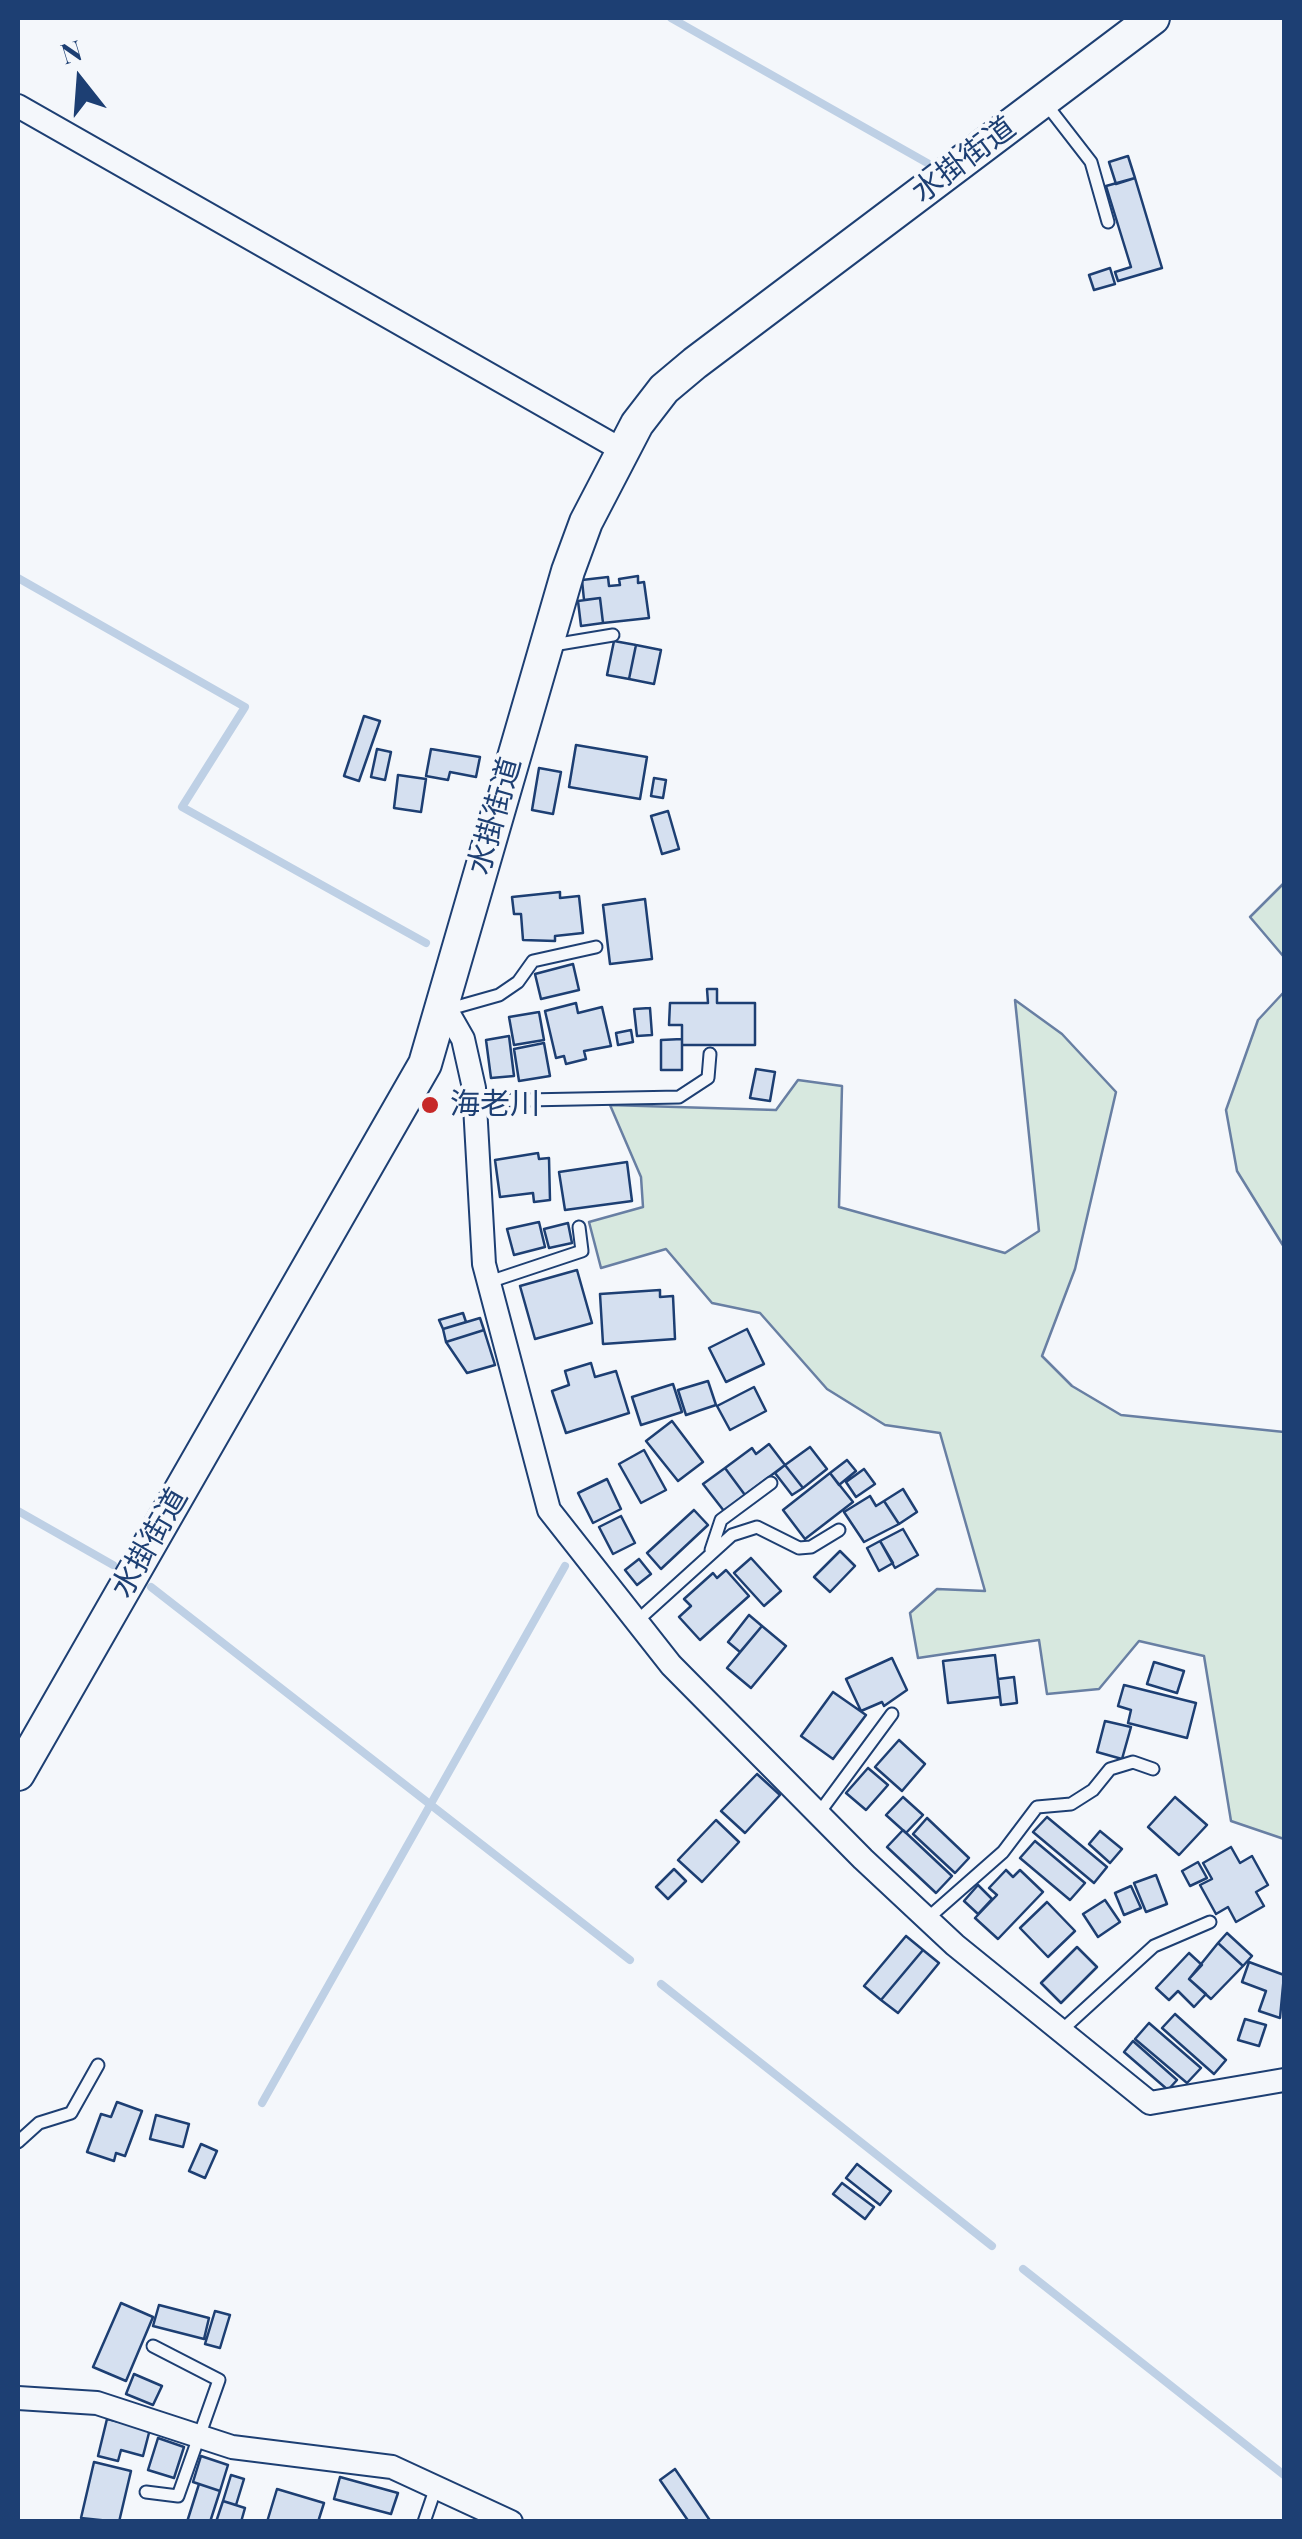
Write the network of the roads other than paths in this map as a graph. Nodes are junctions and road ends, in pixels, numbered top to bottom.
1 (1153, 18) edge
2 (1044, 101) junction
3 (18, 106) edge
4 (1108, 222) dead end
5 (622, 450) junction
6 (613, 635) dead end
7 (544, 646) junction
8 (596, 947) dead end
9 (445, 1007) junction
10 (710, 1054) dead end
11 (474, 1101) junction
12 (579, 1228) dead end
13 (489, 1282) junction
14 (771, 1483) dead end
15 (839, 1530) dead end
16 (711, 1550) junction
17 (637, 1622) junction
18 (892, 1714) dead end
19 (1154, 1769) dead end
20 (18, 1774) edge
21 (820, 1813) junction
22 (928, 1918) junction
23 (1210, 1922) dead end
24 (1063, 2029) junction
25 (98, 2065) dead end
26 (1284, 2080) edge
27 (18, 2142) edge
28 (153, 2346) dead end
29 (18, 2398) edge
30 (201, 2438) junction
31 (435, 2490) junction
32 (146, 2492) dead end
33 (424, 2522) edge
34 (511, 2522) edge

1 - 2 main road, 水掛街道
2 - 4 lane
2 - 5 main road, 水掛街道
3 - 5 street
5 - 7 main road, 水掛街道
6 - 7 lane
7 - 9 main road, 水掛街道
8 - 9 lane
9 - 11 street
9 - 20 main road, 水掛街道
10 - 11 lane
11 - 13 street
12 - 13 lane
13 - 17 street
14 - 16 lane
15 - 16 lane
16 - 17 lane
17 - 21 street
18 - 21 lane
19 - 22 lane
21 - 22 street
22 - 24 street
23 - 24 lane
24 - 26 street
25 - 27 lane
28 - 30 lane
29 - 30 street
30 - 31 street
30 - 32 lane
31 - 33 lane
31 - 34 street

